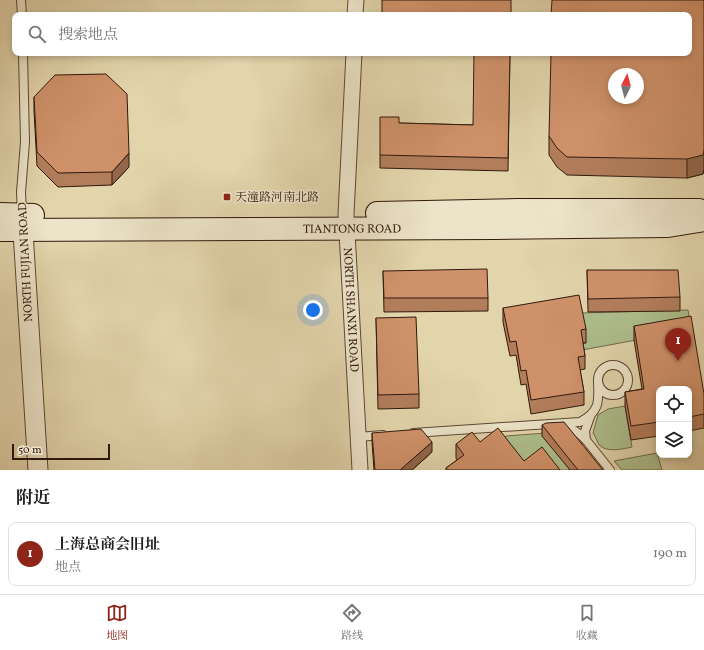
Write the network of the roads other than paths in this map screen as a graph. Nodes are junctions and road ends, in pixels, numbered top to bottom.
1 (21, 0) edge
2 (356, 0) edge
3 (22, 12) edge
4 (355, 12) edge
5 (23, 56) edge
6 (354, 56) edge
7 (704, 209) edge
8 (0, 214) edge
9 (704, 220) edge
10 (346, 221) junction
11 (22, 222) junction
12 (0, 230) edge
13 (598, 381) junction
14 (616, 394) junction
15 (598, 405) junction
16 (590, 417) junction
17 (559, 423) junction
18 (404, 434) edge
19 (389, 435) edge
20 (358, 437) junction
21 (586, 440) junction
22 (38, 470) edge
23 (360, 470) edge
24 (610, 470) edge

1 - 3 lane
2 - 4 street
5 - 11 lane, NORTH FUJIAN ROAD
6 - 10 street, NORTH SHANXI ROAD
7 - 10 main road, TIANTONG ROAD
8 - 11 main road, TIANTONG ROAD
9 - 10 main road, TIANTONG ROAD
10 - 11 main road, TIANTONG ROAD
10 - 20 street, NORTH SHANXI ROAD
11 - 12 main road, TIANTONG ROAD
11 - 22 street, NORTH FUJIAN ROAD
13 - 14 lane
13 - 14 lane
13 - 15 lane
14 - 15 lane
15 - 16 lane
16 - 17 lane
16 - 21 lane
17 - 18 lane
17 - 21 lane
19 - 20 lane
20 - 23 street, NORTH SHANXI ROAD
21 - 24 lane

